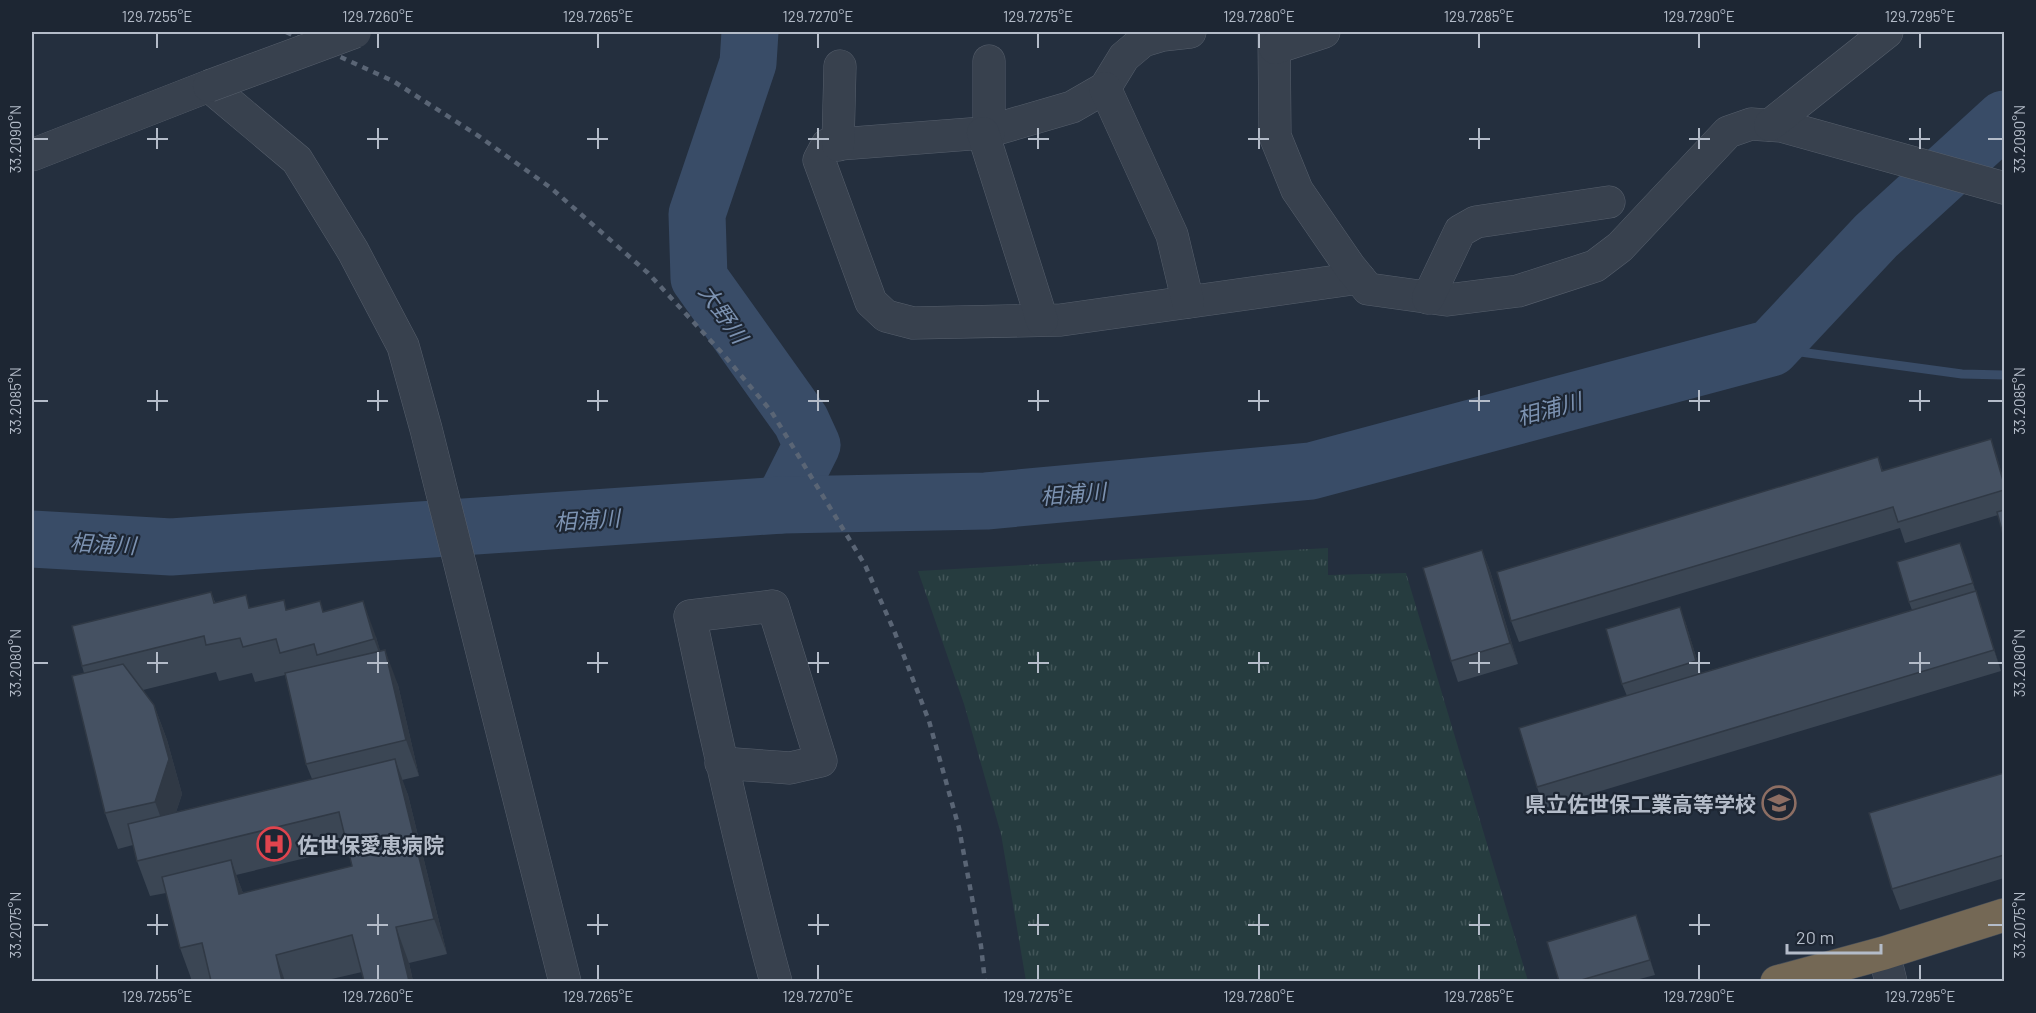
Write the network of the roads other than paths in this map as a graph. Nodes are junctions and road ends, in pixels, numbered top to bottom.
1 (355, 32) edge
2 (1190, 32) edge
3 (1324, 32) edge
4 (1887, 32) edge
5 (1275, 40) edge
6 (988, 61) dead end
7 (839, 66) dead end
8 (209, 86) junction
9 (1105, 88) junction
10 (1776, 126) junction
11 (986, 133) junction
12 (838, 145) junction
13 (32, 155) edge
14 (2004, 188) edge
15 (1609, 202) dead end
16 (1359, 278) junction
17 (1428, 298) junction
18 (1188, 302) junction
19 (1042, 320) junction
20 (721, 763) junction
21 (2004, 915) edge
22 (1887, 967) edge
23 (565, 981) edge
24 (776, 981) edge
25 (1777, 981) edge

1 - 8 street, bridge
2 - 9 street
3 - 5 street
4 - 10 street
5 - 16 street
6 - 11 street
7 - 12 street
8 - 13 street
8 - 23 street
9 - 11 street
9 - 18 street
10 - 14 street
10 - 17 street
11 - 12 street
11 - 19 street
12 - 19 street
15 - 17 street
16 - 17 street
16 - 18 street
18 - 19 street
20 - 20 street
20 - 24 street
21 - 22 highway
22 - 25 highway

